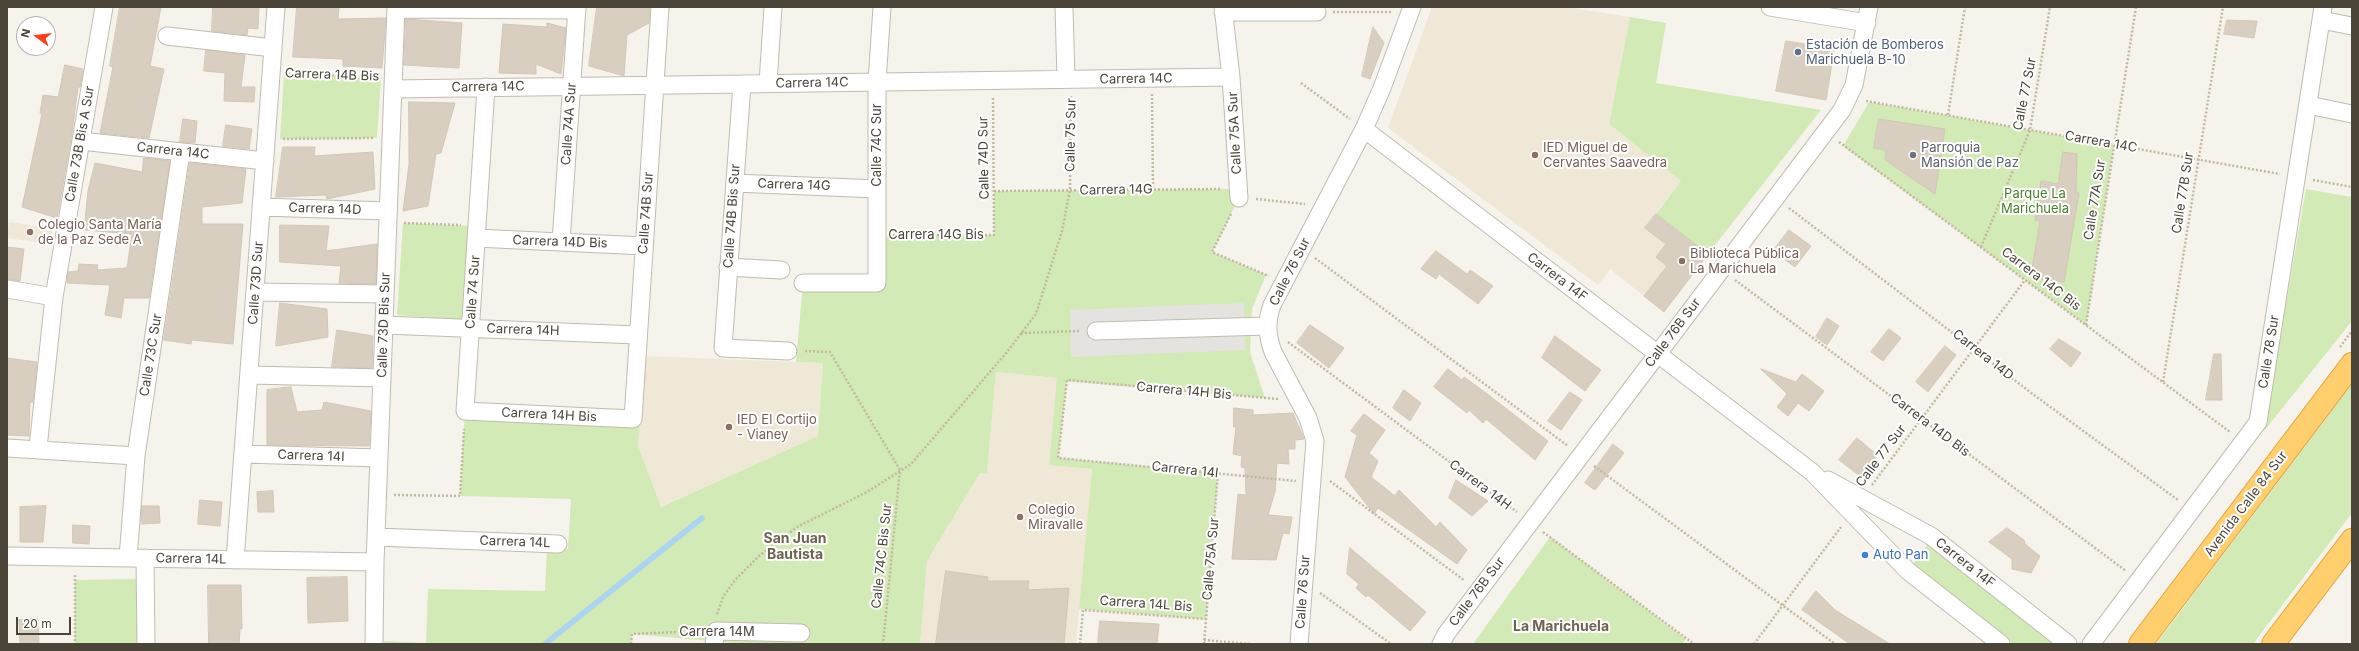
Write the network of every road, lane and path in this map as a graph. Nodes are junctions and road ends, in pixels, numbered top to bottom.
1 (104, 7) edge
2 (276, 7) edge
3 (660, 7) edge
4 (773, 7) edge
5 (882, 7) edge
6 (1064, 7) edge
7 (1770, 7) edge
8 (1965, 7) edge
9 (2050, 7) edge
10 (2136, 7) edge
11 (2223, 7) edge
12 (396, 8) edge
13 (577, 9) edge
14 (1223, 9) edge
15 (1411, 10) edge
16 (1316, 12) joint
17 (2322, 13) edge
18 (1868, 15) edge
19 (2352, 26) edge
20 (167, 36) dead end
21 (273, 48) junction
22 (271, 74) junction
23 (1152, 78) junction
24 (1231, 78) junction
25 (1069, 79) junction
26 (993, 81) junction
27 (877, 82) junction
28 (393, 83) junction
29 (1301, 83) dead end
30 (742, 84) junction
31 (768, 84) junction
32 (655, 85) junction
33 (572, 86) junction
34 (486, 87) junction
35 (1849, 98) junction
36 (2308, 105) junction
37 (2352, 114) edge
38 (1948, 115) junction
39 (1364, 129) junction
40 (2030, 130) junction
41 (1826, 132) junction
42 (267, 138) junction
43 (391, 138) junction
44 (81, 141) junction
45 (2114, 144) junction
46 (181, 152) junction
47 (2199, 159) junction
48 (265, 161) junction
49 (2296, 177) junction
50 (735, 183) junction
51 (2352, 187) edge
52 (877, 188) junction
53 (1070, 190) junction
54 (1153, 190) junction
55 (994, 191) junction
56 (1238, 193) junction
57 (1775, 198) junction
58 (1323, 206) junction
59 (261, 207) junction
60 (388, 217) junction
61 (477, 232) junction
62 (877, 235) junction
63 (994, 235) joint
64 (561, 242) junction
65 (644, 246) junction
66 (1981, 247) junction
67 (728, 267) junction
68 (781, 270) dead end
69 (1721, 270) junction
70 (2025, 280) junction
71 (1284, 282) junction
72 (803, 283) dead end
73 (7, 289) edge
74 (255, 292) junction
75 (385, 294) junction
76 (54, 297) junction
77 (384, 325) junction
78 (2086, 325) junction
79 (1267, 326) junction
80 (470, 328) junction
81 (1096, 331) joint
82 (1021, 333) junction
83 (638, 334) junction
84 (1975, 348) junction
85 (1290, 349) dead end
86 (788, 351) joint
87 (1657, 354) junction
88 (2352, 364) edge
89 (249, 375) junction
90 (382, 378) junction
91 (2163, 382) junction
92 (1300, 401) junction
93 (465, 411) junction
94 (633, 419) joint
95 (1922, 419) junction
96 (2244, 442) junction
97 (7, 448) edge
98 (38, 448) junction
99 (243, 454) junction
100 (136, 456) junction
101 (379, 458) junction
102 (1058, 458) joint
103 (900, 470) junction
104 (1218, 473) junction
105 (1322, 482) junction
106 (378, 494) junction
107 (1857, 506) junction
108 (2192, 510) junction
109 (1530, 522) junction
110 (376, 537) junction
111 (2352, 540) edge
112 (558, 544) dead end
113 (7, 556) edge
114 (74, 557) junction
115 (128, 558) junction
116 (145, 558) junction
117 (236, 560) junction
118 (375, 562) junction
119 (2139, 580) junction
120 (1478, 591) junction
121 (1318, 599) dead end
122 (1206, 619) junction
123 (802, 634) dead end
124 (715, 637) edge
125 (1204, 640) junction
126 (75, 644) edge
127 (146, 644) edge
128 (374, 644) edge
129 (631, 644) edge
130 (883, 644) edge
131 (1080, 644) edge
132 (1204, 644) edge
133 (1250, 644) edge
134 (1299, 644) edge
135 (1391, 644) edge
136 (1441, 644) edge
137 (1694, 644) edge
138 (1754, 644) edge
139 (2001, 644) edge
140 (2068, 644) edge
141 (2091, 644) edge
142 (2140, 644) edge
143 (2273, 644) edge

1 - 44 street, Calle 73B Bis A Sur
2 - 21 street, Calle 73D Sur
3 - 32 street, Calle 74B Sur
4 - 31 street
5 - 27 street, Calle 74C Sur
6 - 25 street, Calle 75 Sur
7 - 18 street
8 - 38 path
9 - 40 path, Calle 77 Sur
10 - 45 path, Calle 77A Sur
11 - 47 path, Calle 77B Sur
12 - 13 street
12 - 28 street, Calle 73D Bis Sur
13 - 33 street, Calle 74A Sur
14 - 16 street
14 - 24 street, Calle 75A Sur
15 - 16 path
15 - 39 street, Calle 76 Sur
17 - 19 street
17 - 36 street, Calle 78 Sur
18 - 35 street, Calle 76B Sur
20 - 21 street
21 - 22 street, Calle 73D Sur
22 - 28 path, Carrera 14B Bis
22 - 42 street, Calle 73D Sur
23 - 24 street, Carrera 14C
23 - 25 street, Carrera 14C
23 - 54 path
24 - 56 street, Calle 75A Sur
25 - 26 street, Carrera 14C
25 - 53 path, Calle 75 Sur
26 - 27 street, Carrera 14C
26 - 55 path, Calle 74D Sur
27 - 31 street, Carrera 14C
27 - 52 street, Calle 74C Sur
28 - 34 street, Carrera 14C
28 - 43 street, Calle 73D Bis Sur
29 - 39 path
30 - 31 street, Carrera 14C
30 - 32 street, Carrera 14C
30 - 50 street, Calle 74B Bis Sur
32 - 33 street, Carrera 14C
32 - 65 street, Calle 74B Sur
33 - 34 street, Carrera 14C
33 - 64 street, Calle 74A Sur
34 - 61 street, Calle 74 Sur
35 - 38 path, Carrera 14C
35 - 41 street, Calle 76B Sur
36 - 37 street
36 - 49 street, Calle 78 Sur
38 - 40 path, Carrera 14C
39 - 58 street, Calle 76 Sur
39 - 87 street, Carrera 14F
40 - 45 path, Carrera 14C
40 - 66 path, Calle 77 Sur
41 - 57 street, Calle 76B Sur
41 - 66 path, Carrera 14C Bis
42 - 43 path
42 - 48 street, Calle 73D Sur
43 - 60 street, Calle 73D Bis Sur
44 - 46 street, Carrera 14C
44 - 76 street, Calle 73B Bis A Sur
45 - 47 path, Carrera 14C
45 - 78 path, Calle 77A Sur
46 - 48 street, Carrera 14C
46 - 100 street, Calle 73C Sur
47 - 49 path, Carrera 14C
47 - 91 path, Calle 77B Sur
48 - 59 street, Calle 73D Sur
49 - 51 path, Carrera 14C
49 - 96 street, Calle 78 Sur
50 - 52 street, Carrera 14G
50 - 67 street, Calle 74B Bis Sur
52 - 62 street, Calle 74C Sur
53 - 54 path, Carrera 14G
53 - 55 path, Carrera 14G
53 - 82 path, Calle 75 Sur
54 - 56 path, Carrera 14G
55 - 63 path, Calle 74D Sur
56 - 58 path, Carrera 14G
56 - 71 path
57 - 69 street, Calle 76B Sur
57 - 84 path, Carrera 14D
58 - 71 street, Calle 76 Sur
59 - 60 street, Carrera 14D
59 - 74 street, Calle 73D Sur
60 - 61 path
60 - 75 street, Calle 73D Bis Sur
61 - 64 street, Carrera 14D Bis
61 - 80 street, Calle 74 Sur
62 - 63 path, Carrera 14G Bis
62 - 72 street, Calle 74C Sur
64 - 65 street, Carrera 14D Bis
65 - 83 street, Calle 74B Sur
66 - 70 path, Carrera 14C Bis
67 - 68 street
67 - 86 street, Calle 74B Bis Sur
69 - 87 street, Calle 76B Sur
69 - 95 path, Carrera 14D Bis
70 - 78 path, Carrera 14C Bis
70 - 84 path, Calle 77 Sur
71 - 79 street, Calle 76 Sur
73 - 76 street
74 - 75 street
74 - 89 street, Calle 73D Sur
75 - 77 street, Calle 73D Bis Sur
76 - 98 street, Calle 73B Bis A Sur
77 - 80 street, Carrera 14H
77 - 90 street, Calle 73D Bis Sur
78 - 91 path, Carrera 14C Bis
79 - 81 street
79 - 92 street, Calle 76 Sur
80 - 83 street, Carrera 14H
80 - 93 street, Calle 74 Sur
81 - 82 path
82 - 103 path, Calle 75 Sur
83 - 94 street, Calle 74B Sur
84 - 95 path, Calle 77 Sur
84 - 108 path, Carrera 14D
85 - 109 path, Carrera 14H
86 - 103 path
87 - 107 street, Carrera 14F
87 - 109 street, Calle 76B Sur
88 - 142 highway, Avenida Calle 84 Sur
89 - 90 street
89 - 99 street, Calle 73D Sur
90 - 101 street, Calle 73D Bis Sur
91 - 96 path, Carrera 14C Bis
92 - 102 path, Carrera 14H Bis
92 - 105 street, Calle 76 Sur
93 - 94 street, Carrera 14H Bis
93 - 106 path
95 - 107 path, Calle 77 Sur
95 - 119 path, Carrera 14D Bis
96 - 108 street, Calle 78 Sur
97 - 98 street
98 - 100 street
99 - 101 street, Carrera 14I
99 - 117 street, Calle 73D Sur
100 - 115 street, Calle 73C Sur
101 - 106 street, Calle 73D Bis Sur
102 - 104 path, Carrera 14I
103 - 124 path, Calle 75 Sur
103 - 130 path, Calle 74C Bis Sur
104 - 105 path, Carrera 14I
104 - 122 path, Calle 75A Sur
105 - 120 path
105 - 134 street, Calle 76 Sur
106 - 110 street, Calle 73D Bis Sur
107 - 138 path, Calle 77 Sur
107 - 139 street, Carrera 14F
107 - 140 street, Carrera 14F
108 - 119 street, Calle 78 Sur
109 - 120 street, Calle 76B Sur
109 - 137 path, Carrera 14H
110 - 112 street, Carrera 14L
110 - 118 street, Calle 73D Bis Sur
111 - 143 highway
113 - 114 street, Carrera 14L
114 - 115 street, Carrera 14L
114 - 126 path
115 - 116 street, Carrera 14L
116 - 117 street, Carrera 14L
116 - 127 street
117 - 118 street, Carrera 14L
118 - 128 street, Calle 73D Bis Sur
119 - 141 street, Calle 78 Sur
120 - 136 street, Calle 76B Sur
121 - 135 path
122 - 125 path, Calle 75A Sur
122 - 131 path, Carrera 14L Bis
123 - 124 street, Carrera 14M
124 - 129 path, Carrera 14M
125 - 132 path, Calle 75A Sur
125 - 133 path

